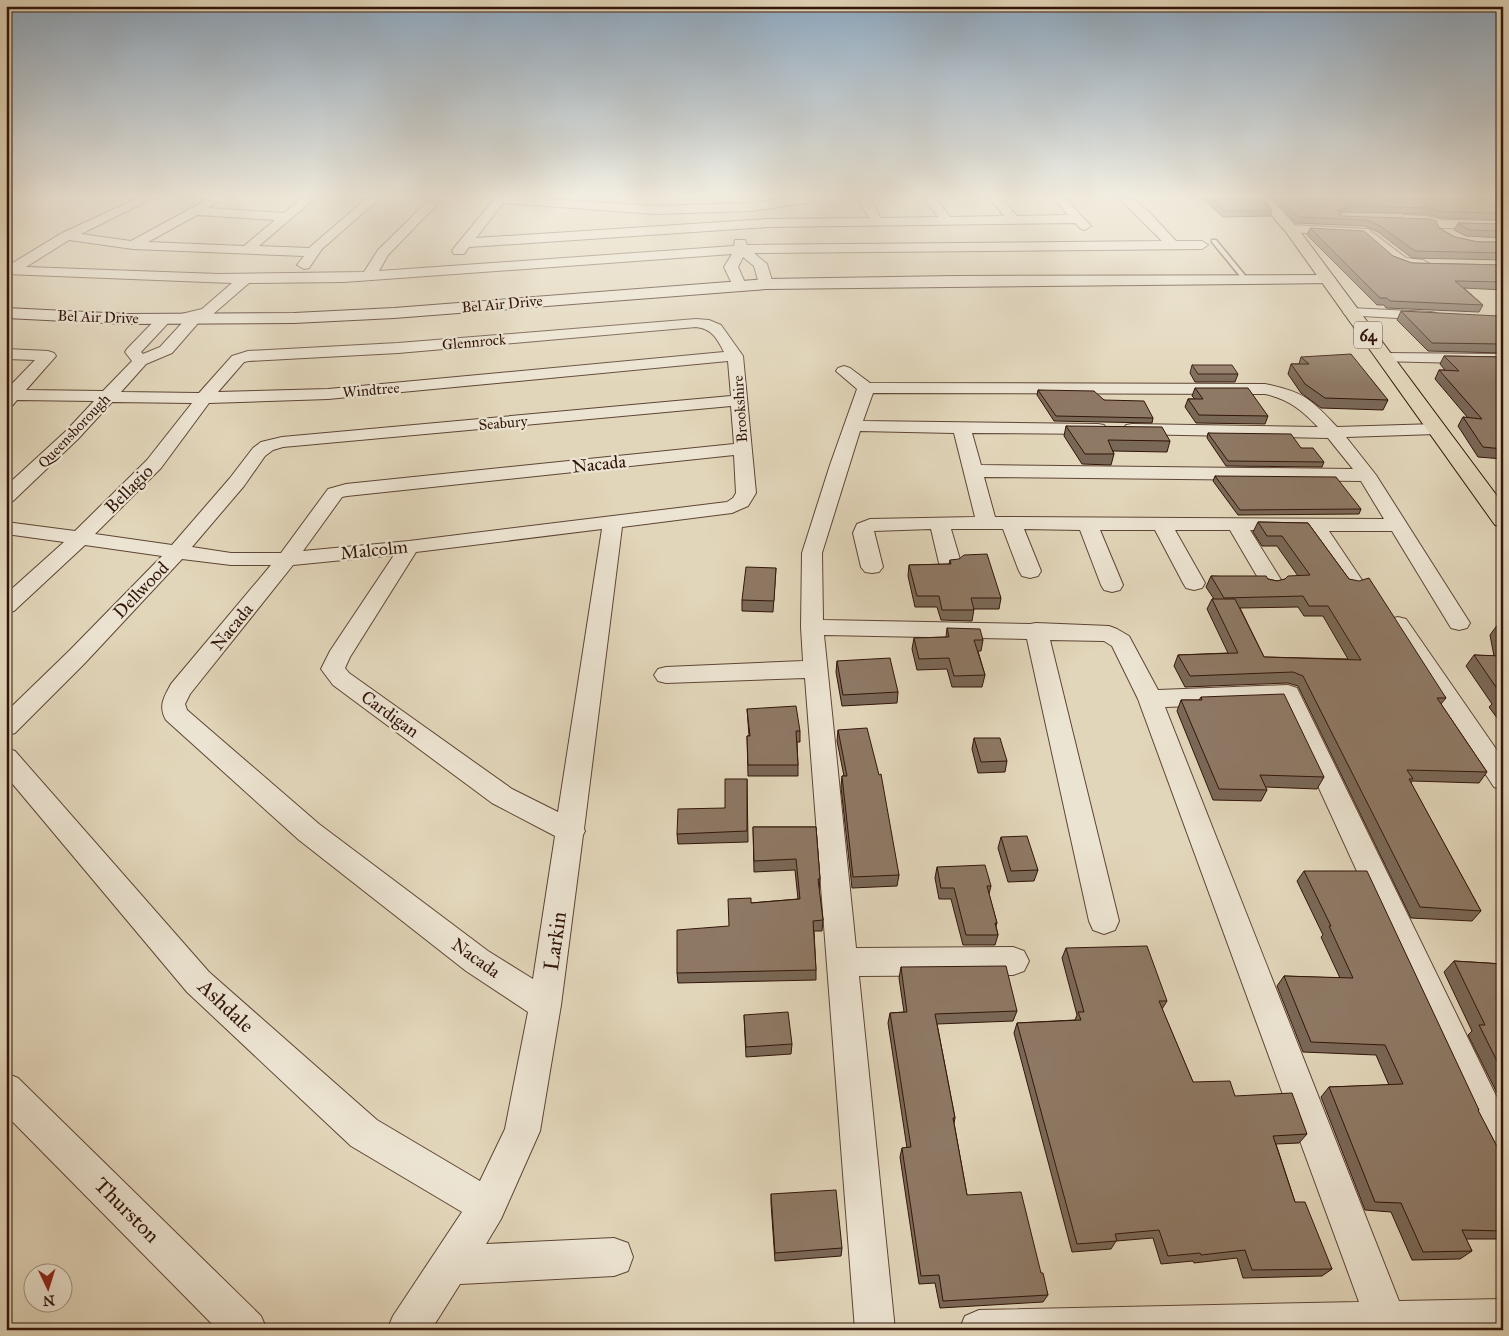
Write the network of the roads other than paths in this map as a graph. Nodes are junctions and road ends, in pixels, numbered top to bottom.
1 (28, 260) edge
2 (307, 260) edge
3 (378, 260) edge
4 (453, 260) edge
5 (584, 260) edge
6 (735, 260) edge
7 (755, 260) edge
8 (1226, 260) edge
9 (1314, 260) edge
10 (1400, 260) edge
11 (1437, 264) edge
12 (450, 270) junction
13 (10, 272) edge
14 (368, 276) junction
15 (244, 279) junction
16 (296, 279) junction
17 (1246, 280) junction
18 (1328, 280) junction
19 (766, 284) junction
20 (739, 285) junction
21 (1350, 312) junction
22 (6, 313) edge
23 (1446, 316) edge
24 (179, 319) junction
25 (710, 324) joint
26 (6, 354) edge
27 (735, 356) junction
28 (1385, 358) junction
29 (238, 359) joint
30 (1503, 359) edge
31 (140, 361) junction
32 (844, 370) dead end
33 (866, 388) junction
34 (9, 398) edge
35 (106, 398) junction
36 (204, 398) junction
37 (739, 400) junction
38 (852, 426) junction
39 (961, 426) junction
40 (1333, 433) junction
41 (1439, 433) junction
42 (267, 446) joint
43 (742, 448) junction
44 (973, 471) junction
45 (1367, 475) junction
46 (6, 497) edge
47 (741, 502) joint
48 (1503, 520) edge
49 (614, 521) junction
50 (939, 523) junction
51 (988, 523) junction
52 (1011, 523) junction
53 (1087, 524) junction
54 (1162, 524) junction
55 (1236, 524) junction
56 (1314, 524) junction
57 (1398, 525) junction
58 (6, 528) edge
59 (79, 539) junction
60 (409, 547) junction
61 (177, 552) junction
62 (287, 560) junction
63 (950, 563) edge
64 (872, 567) dead end
65 (1030, 571) dead end
66 (1194, 582) dead end
67 (1272, 583) edge
68 (1353, 583) edge
69 (1112, 585) dead end
70 (6, 606) edge
71 (1459, 623) dead end
72 (1398, 624) edge
73 (812, 627) junction
74 (1036, 630) junction
75 (816, 669) junction
76 (666, 675) dead end
77 (1150, 699) junction
78 (6, 727) edge
79 (6, 758) edge
80 (1503, 780) edge
81 (571, 831) junction
82 (1104, 921) dead end
83 (1014, 961) dead end
84 (842, 962) junction
85 (545, 1005) junction
86 (6, 1090) edge
87 (1503, 1149) edge
88 (488, 1206) junction
89 (614, 1257) dead end
90 (449, 1265) junction
91 (1503, 1319) edge
92 (1388, 1326) edge
93 (247, 1330) edge
94 (407, 1330) edge
95 (875, 1330) edge
96 (979, 1330) edge

1 - 13 street
2 - 16 street
3 - 14 street
4 - 12 street
5 - 12 street
6 - 20 street
7 - 19 street
8 - 17 lane
9 - 18 main road, 64
10 - 11 street
12 - 14 street
13 - 15 street
14 - 16 street
15 - 16 street
15 - 24 street
17 - 18 street, Bel Air Drive
17 - 19 street, Bel Air Drive
18 - 21 main road, 64
19 - 20 street, Bel Air Drive
20 - 24 street, Bel Air Drive
21 - 23 street
21 - 28 main road, 64
22 - 24 street, Bel Air Drive
24 - 31 street
24 - 31 street
25 - 27 street, Brookshire
25 - 29 street, Glennrock
26 - 34 street
27 - 36 street, Windtree
27 - 37 street, Brookshire
28 - 30 street
28 - 41 main road, 64
29 - 36 street, Bellagio
31 - 35 street, Queensborough
32 - 33 street
33 - 38 street
33 - 40 street
34 - 35 street, Windtree
35 - 36 street, Windtree
35 - 46 street, Queensborough
36 - 59 street, Bellagio
37 - 42 street, Seabury
37 - 43 street, Brookshire
38 - 39 street
38 - 73 street
39 - 40 street
39 - 44 street
40 - 41 street
40 - 45 street
41 - 48 main road, 64
42 - 61 street, Dellwood
43 - 47 street, Brookshire
43 - 62 street, Nacada
44 - 45 street
44 - 51 street
45 - 57 street
47 - 49 street, Malcolm
49 - 60 street, Malcolm
49 - 81 street, Larkin
50 - 51 street
50 - 63 street
50 - 64 street
51 - 52 street
52 - 53 street
52 - 65 street
53 - 54 street
53 - 69 street
54 - 55 street
54 - 66 street
55 - 56 street
55 - 67 street
56 - 57 street
56 - 68 street
57 - 71 street
58 - 59 street, Malcolm
59 - 61 street, Malcolm
59 - 70 street, Bellagio
60 - 62 street, Malcolm
60 - 81 street, Cardigan
61 - 62 street, Malcolm
61 - 78 street, Dellwood
62 - 85 street, Nacada
72 - 80 street
73 - 74 street
73 - 75 street
74 - 77 street
74 - 82 street
75 - 76 street
75 - 84 street
77 - 87 street
77 - 92 street
79 - 88 street, Ashdale
81 - 85 street, Larkin
83 - 84 street
84 - 95 street
85 - 88 street, Larkin
86 - 93 street, Thurston
88 - 90 street, Larkin
89 - 90 street
90 - 94 street, Larkin
91 - 92 street
92 - 96 street

